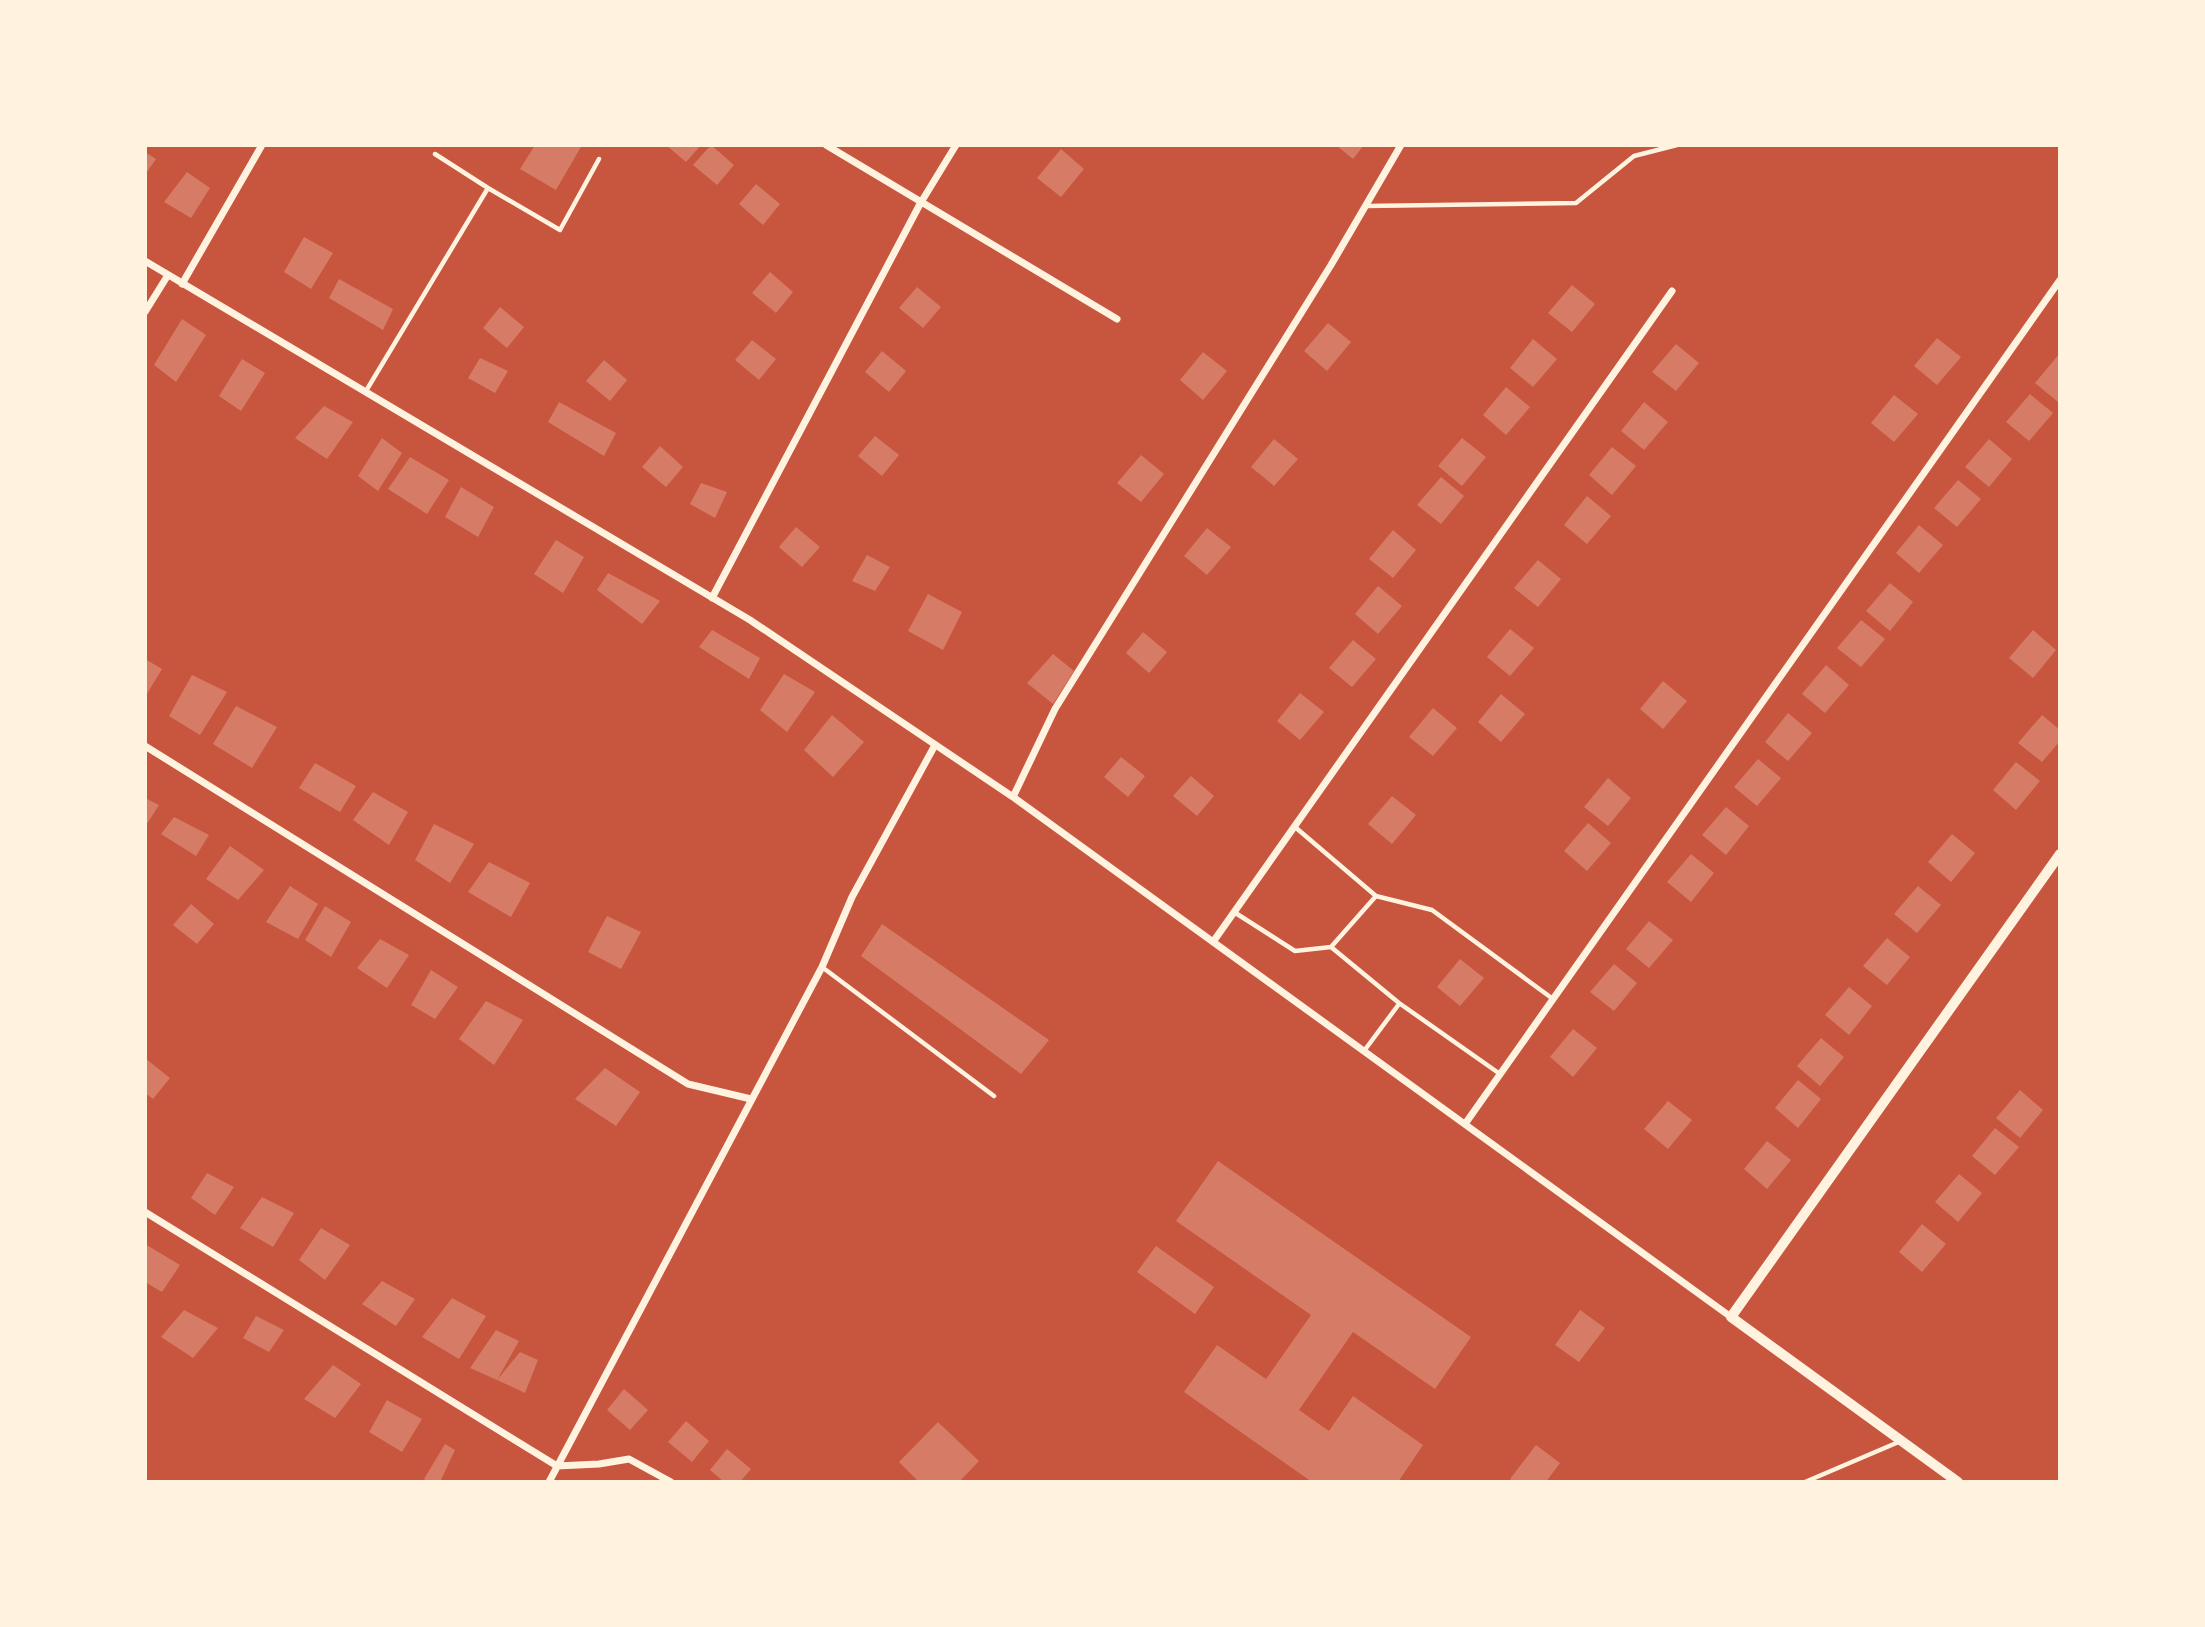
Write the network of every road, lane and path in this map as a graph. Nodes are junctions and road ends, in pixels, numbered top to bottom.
1 (262, 145) edge
2 (826, 145) edge
3 (956, 145) edge
4 (1401, 145) edge
5 (1677, 145) edge
6 (435, 154) dead end
7 (599, 159) dead end
8 (488, 188) junction
9 (920, 204) junction
10 (1366, 206) junction
11 (145, 261) edge
12 (168, 275) junction
13 (2060, 280) edge
14 (182, 284) junction
15 (1672, 291) dead end
16 (145, 312) edge
17 (1117, 320) dead end
18 (365, 392) junction
19 (712, 598) junction
20 (935, 745) junction
21 (145, 746) edge
22 (1013, 797) junction
23 (1294, 826) junction
24 (2060, 854) edge
25 (1377, 896) junction
26 (1234, 912) junction
27 (1213, 942) junction
28 (1331, 947) junction
29 (822, 967) junction
30 (1553, 999) junction
31 (1399, 1003) junction
32 (1364, 1051) junction
33 (1500, 1074) junction
34 (994, 1096) dead end
35 (751, 1099) junction
36 (1465, 1124) junction
37 (145, 1212) edge
38 (1731, 1317) junction
39 (1902, 1441) junction
40 (558, 1466) junction
41 (549, 1482) edge
42 (671, 1482) edge
43 (1805, 1482) edge
44 (1958, 1482) edge

1 - 14 street
2 - 9 street
3 - 9 street
4 - 10 street
5 - 10 lane
6 - 8 lane
7 - 8 lane
8 - 18 lane
9 - 17 street
9 - 19 street
10 - 22 street
11 - 12 street
12 - 14 street
12 - 16 street
13 - 30 street
14 - 18 street
15 - 23 street
18 - 19 street
19 - 20 street
20 - 22 street
20 - 29 street
21 - 35 street
22 - 27 street
23 - 25 lane
23 - 26 street
24 - 38 street
25 - 28 lane
25 - 30 lane
26 - 27 street
26 - 28 lane
27 - 32 street
28 - 31 lane
29 - 34 lane
29 - 35 street
30 - 33 street
31 - 32 lane
31 - 33 lane
32 - 36 street
33 - 36 street
35 - 40 street
36 - 38 street
37 - 40 street
38 - 39 street
39 - 43 lane
39 - 44 street
40 - 41 street
40 - 42 street

